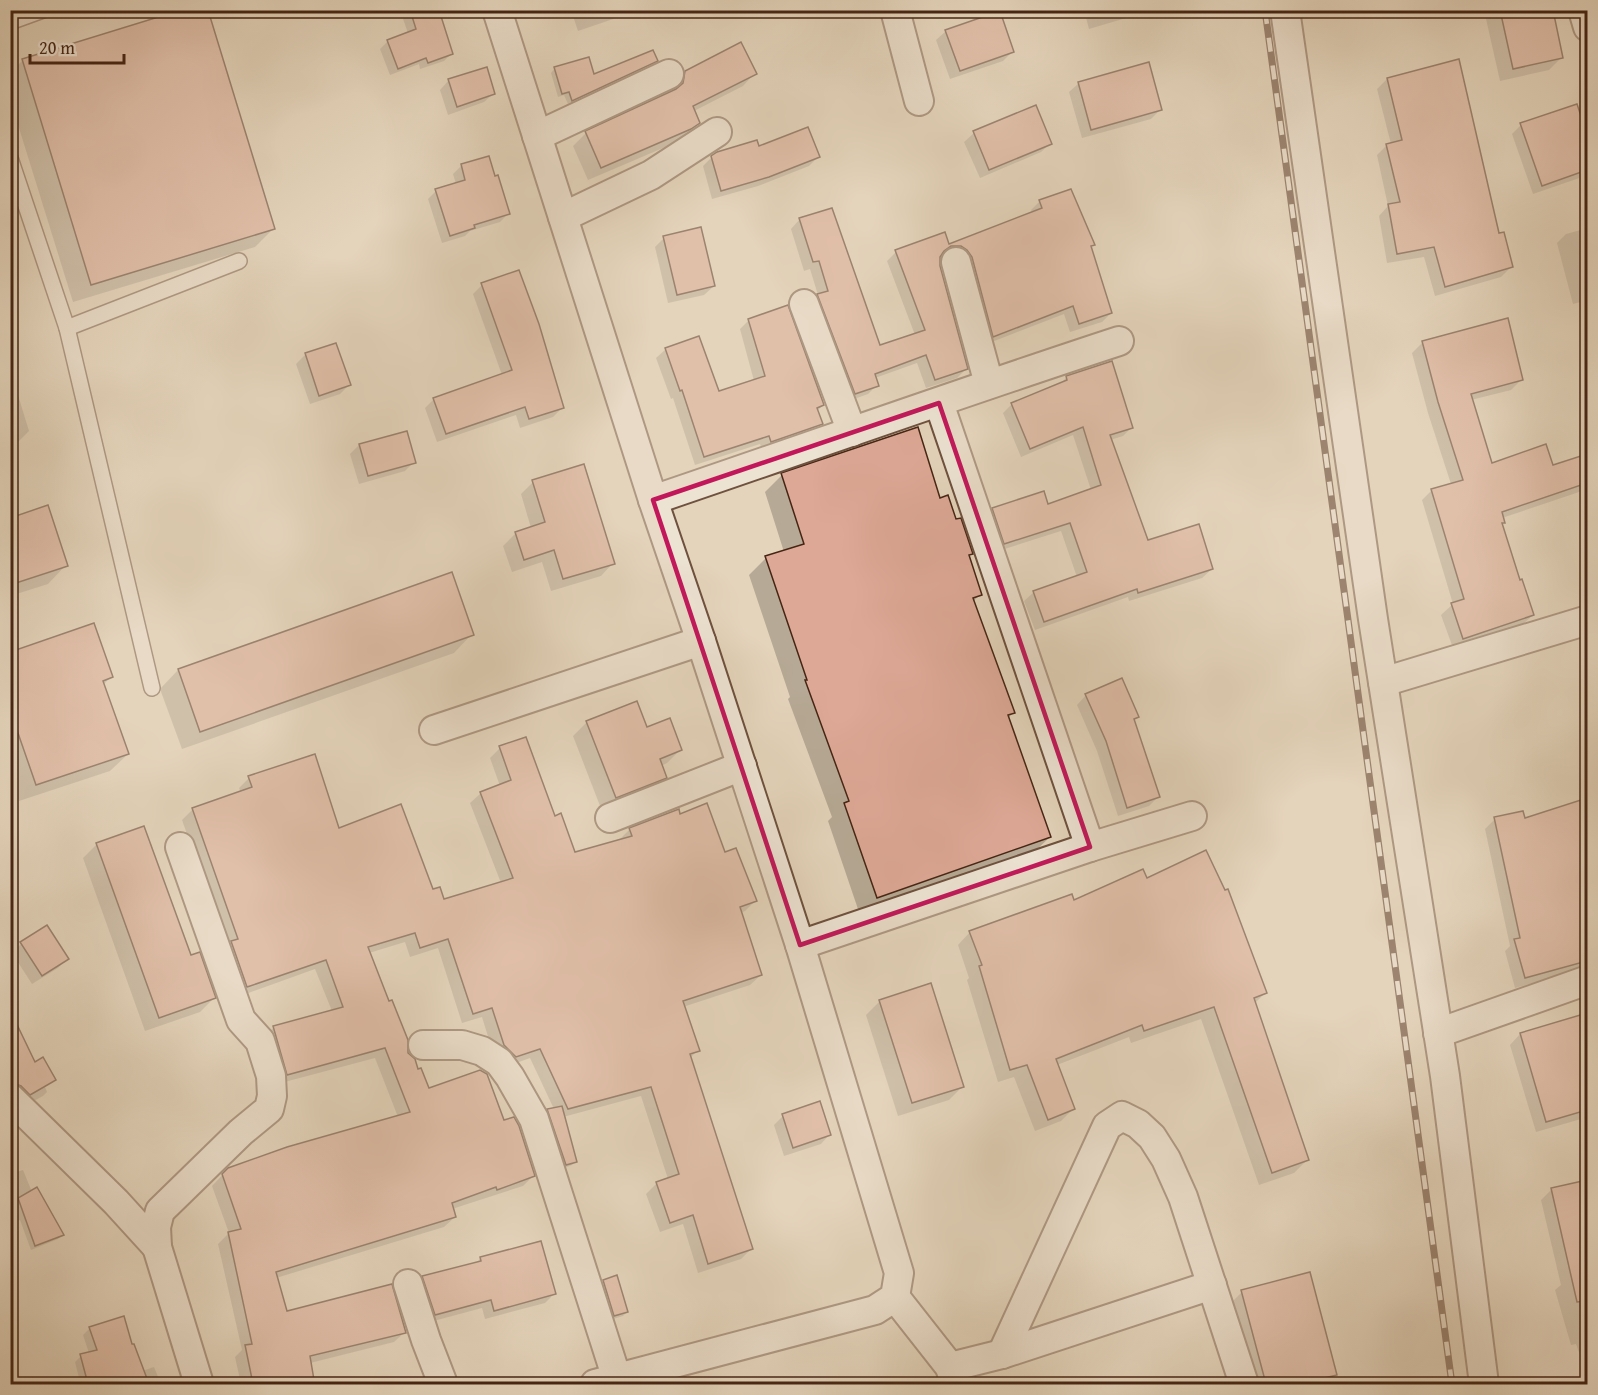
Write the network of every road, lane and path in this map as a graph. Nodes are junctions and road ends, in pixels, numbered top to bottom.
1 (43, 10) edge
2 (497, 10) edge
3 (895, 10) edge
4 (1285, 10) edge
5 (1583, 10) edge
6 (10, 22) edge
7 (1587, 27) edge
8 (669, 74) dead end
9 (920, 102) dead end
10 (717, 132) dead end
11 (537, 136) junction
12 (10, 158) edge
13 (564, 216) junction
14 (239, 261) dead end
15 (956, 262) dead end
16 (804, 304) dead end
17 (67, 328) junction
18 (1119, 341) dead end
19 (989, 384) junction
20 (939, 403) junction
21 (852, 432) junction
22 (653, 500) junction
23 (1587, 620) edge
24 (701, 640) junction
25 (1383, 682) junction
26 (152, 688) dead end
27 (434, 730) dead end
28 (742, 766) junction
29 (1192, 816) dead end
30 (610, 818) dead end
31 (180, 847) dead end
32 (1090, 847) junction
33 (800, 945) junction
34 (1587, 980) edge
35 (1438, 1033) junction
36 (423, 1045) dead end
37 (10, 1098) edge
38 (157, 1247) junction
39 (408, 1284) dead end
40 (1212, 1285) junction
41 (895, 1297) junction
42 (1002, 1354) junction
43 (953, 1376) edge
44 (606, 1382) edge
45 (199, 1384) edge
46 (443, 1384) edge
47 (1244, 1384) edge
48 (1484, 1384) edge

1 - 6 lane
2 - 11 street
3 - 9 street
4 - 25 street
5 - 7 street
8 - 11 street
10 - 13 street
11 - 13 street
12 - 17 lane
13 - 22 street
14 - 17 lane
15 - 19 street
16 - 21 street
17 - 26 lane
18 - 19 street
19 - 20 street
20 - 21 street
20 - 32 street
21 - 22 street
22 - 24 street
23 - 25 street
24 - 27 street
24 - 28 street
25 - 35 street
28 - 30 street
28 - 33 street
29 - 32 street
31 - 38 street
32 - 33 street
33 - 41 street
34 - 35 street
35 - 48 street
36 - 44 street
37 - 38 street
38 - 45 street
39 - 46 street
40 - 42 street
40 - 42 street
40 - 47 street
41 - 43 street
41 - 44 street
42 - 43 street

